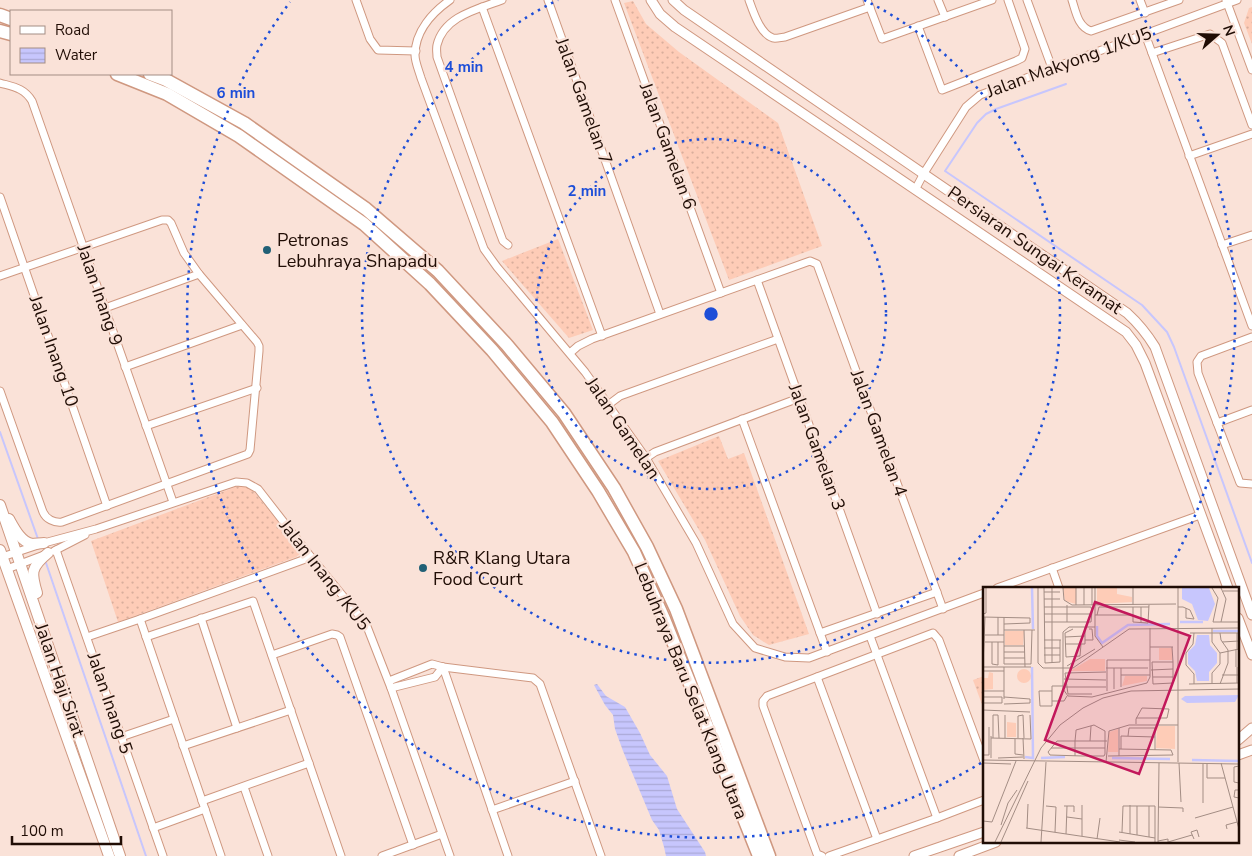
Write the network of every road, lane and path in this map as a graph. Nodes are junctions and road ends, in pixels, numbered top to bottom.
1 (356, 0) edge
2 (450, 0) edge
3 (502, 0) edge
4 (548, 0) edge
5 (615, 0) edge
6 (651, 0) edge
7 (673, 0) edge
8 (749, 0) edge
9 (938, 0) edge
10 (992, 0) edge
11 (1008, 0) edge
12 (1027, 0) edge
13 (1072, 0) edge
14 (1140, 0) edge
15 (1179, 0) edge
16 (1238, 0) edge
17 (1227, 2) edge
18 (869, 3) edge
19 (482, 7) junction
20 (1145, 13) junction
21 (945, 17) junction
22 (918, 26) junction
23 (1145, 34) junction
24 (416, 51) junction
25 (1152, 53) junction
26 (1052, 68) junction
27 (1252, 70) edge
28 (120, 75) edge
29 (153, 75) edge
30 (0, 83) edge
31 (1252, 125) edge
32 (1252, 134) edge
33 (1189, 156) junction
34 (924, 173) junction
35 (915, 190) junction
36 (0, 197) edge
37 (1252, 235) edge
38 (508, 245) dead end
39 (1222, 245) junction
40 (83, 246) junction
41 (24, 267) junction
42 (199, 274) junction
43 (0, 276) edge
44 (757, 280) junction
45 (721, 293) junction
46 (105, 308) junction
47 (660, 314) junction
48 (242, 325) junction
49 (1252, 326) edge
50 (602, 336) junction
51 (1252, 337) edge
52 (778, 339) junction
53 (570, 353) junction
54 (125, 366) junction
55 (257, 388) junction
56 (0, 391) edge
57 (799, 398) junction
58 (608, 405) junction
59 (1252, 410) edge
60 (742, 419) junction
61 (1217, 423) junction
62 (146, 426) junction
63 (646, 458) junction
64 (167, 484) junction
65 (1252, 484) edge
66 (173, 502) junction
67 (0, 504) edge
68 (107, 506) junction
69 (1200, 514) junction
70 (96, 530) junction
71 (44, 543) joint
72 (32, 546) junction
73 (16, 552) junction
74 (52, 552) junction
75 (1, 554) edge
76 (311, 557) junction
77 (37, 559) junction
78 (20, 564) junction
79 (1052, 568) junction
80 (7, 569) junction
81 (1000, 587) edge
82 (1059, 587) edge
83 (1228, 587) edge
84 (936, 592) junction
85 (983, 593) edge
86 (943, 609) junction
87 (878, 614) junction
88 (1252, 615) edge
89 (201, 618) junction
90 (140, 619) junction
91 (1240, 623) edge
92 (820, 633) junction
93 (870, 636) junction
94 (88, 637) junction
95 (146, 637) junction
96 (827, 652) junction
97 (877, 654) junction
98 (272, 655) junction
99 (1252, 655) edge
100 (443, 667) junction
101 (56, 668) junction
102 (818, 677) junction
103 (390, 685) junction
104 (291, 710) junction
105 (174, 719) junction
106 (237, 728) junction
107 (1252, 728) edge
108 (121, 736) junction
109 (1240, 739) edge
110 (183, 746) junction
111 (1252, 750) edge
112 (1240, 754) edge
113 (1252, 756) edge
114 (983, 758) edge
115 (309, 763) junction
116 (574, 781) junction
117 (244, 786) junction
118 (983, 800) edge
119 (202, 801) junction
120 (205, 809) junction
121 (492, 810) junction
122 (937, 818) junction
123 (153, 828) junction
124 (983, 832) edge
125 (442, 834) junction
126 (876, 839) junction
127 (991, 844) edge
128 (413, 845) junction
129 (820, 855) edge
130 (916, 855) edge
131 (109, 856) edge
132 (120, 856) edge
133 (163, 856) edge
134 (221, 856) edge
135 (268, 856) edge
136 (341, 856) edge
137 (382, 856) edge
138 (450, 856) edge
139 (508, 856) edge
140 (601, 856) edge
141 (759, 856) edge
142 (769, 856) edge
143 (829, 856) edge
144 (959, 856) edge

1 - 24 street
2 - 24 street, Jalan Gamelan
3 - 19 street
4 - 47 street, Jalan Gamelan 7
5 - 45 street, Jalan Gamelan 6
6 - 35 street, Persiaran Sungai Keramat
7 - 34 street, Persiaran Sungai Keramat
8 - 18 street
9 - 21 street
10 - 21 street
11 - 22 street
12 - 26 street
13 - 20 street
14 - 20 street
15 - 20 street
16 - 17 street, Jalan Makyong 1/KU5
17 - 23 street, Jalan Makyong 1/KU5
17 - 27 street
18 - 22 street
19 - 38 street
19 - 50 street
21 - 22 street
23 - 25 street
23 - 26 street, Jalan Makyong 1/KU5
24 - 53 street, Jalan Gamelan
25 - 31 street
25 - 33 street
26 - 34 street, Jalan Makyong 1/KU5
28 - 141 highway, Lebuhraya Baru Selat Klang Utara
29 - 142 highway, Lebuhraya Baru Selat Klang Utara
30 - 40 street, Jalan Inang 9
32 - 33 street
33 - 39 street
34 - 35 street, Jalan Makyong 1/KU5
34 - 88 street, Persiaran Sungai Keramat
35 - 69 street, Persiaran Sungai Keramat
36 - 41 street, Jalan Inang 10
37 - 39 street
39 - 49 street
40 - 41 street
40 - 42 street
40 - 46 street, Jalan Inang 9
41 - 43 street
41 - 68 street, Jalan Inang 10
42 - 46 street
42 - 48 street
44 - 45 street
44 - 52 street, Jalan Gamelan 3
44 - 84 street, Jalan Gamelan 4
45 - 47 street
46 - 54 street, Jalan Inang 9
47 - 50 street
48 - 54 street
48 - 55 street
50 - 53 street
51 - 61 street
52 - 57 street, Jalan Gamelan 3
52 - 58 street
53 - 58 street, Jalan Gamelan
54 - 62 street, Jalan Inang 9
55 - 62 street
55 - 64 street
56 - 68 street
57 - 60 street
57 - 87 street, Jalan Gamelan 3
58 - 63 street, Jalan Gamelan
59 - 61 street
60 - 63 street
60 - 92 street
61 - 65 street
62 - 64 street, Jalan Inang 9
63 - 96 street, Jalan Gamelan
64 - 66 street, Jalan Inang 9
64 - 68 street
66 - 70 street, Jalan Inang /KU5
66 - 76 street, Jalan Inang /KU5
67 - 72 main road
67 - 73 main road, Jalan Haji Sirat
69 - 79 street
69 - 83 street, Persiaran Sungai Keramat
70 - 71 street, Jalan Inang /KU5
70 - 74 street, Jalan Inang /KU5
71 - 72 main road
72 - 73 street
73 - 75 street
73 - 78 main road, Jalan Haji Sirat
74 - 77 main road
74 - 94 street, Jalan Inang 5
75 - 80 main road, Jalan Haji Sirat
76 - 90 street
76 - 103 street, Jalan Inang /KU5
77 - 78 street
77 - 101 main road
78 - 80 street
78 - 101 main road, Jalan Haji Sirat
79 - 81 street
79 - 82 street
80 - 131 main road, Jalan Haji Sirat
84 - 86 street, Jalan Gamelan 4
84 - 87 street
85 - 86 street, Jalan Gamelan
86 - 93 street, Jalan Gamelan
87 - 92 street
89 - 95 street
89 - 98 street
89 - 106 street
90 - 94 street
90 - 95 street
91 - 99 street
92 - 96 street
93 - 96 street, Jalan Gamelan
93 - 97 street
94 - 108 street, Jalan Inang 5
95 - 105 street
97 - 102 street
97 - 114 street
97 - 122 street
98 - 104 street
98 - 128 street
100 - 103 street
100 - 103 street
100 - 116 street
100 - 121 street
101 - 132 main road, Jalan Haji Sirat
102 - 126 street
102 - 129 street
103 - 125 street, Jalan Inang /KU5
104 - 106 street
104 - 115 street
105 - 108 street
105 - 110 street
106 - 110 street
107 - 109 street
108 - 123 street, Jalan Inang 5
110 - 119 street
111 - 112 street
112 - 113 street
115 - 117 street
115 - 136 street
116 - 121 street
116 - 140 street
117 - 119 street
117 - 135 street
118 - 122 street
119 - 120 street
120 - 123 street
120 - 134 street
121 - 139 street
122 - 126 street
123 - 133 street, Jalan Inang 5
124 - 130 street
125 - 128 street
125 - 138 street, Jalan Inang /KU5
126 - 143 street
127 - 144 street
128 - 137 street

